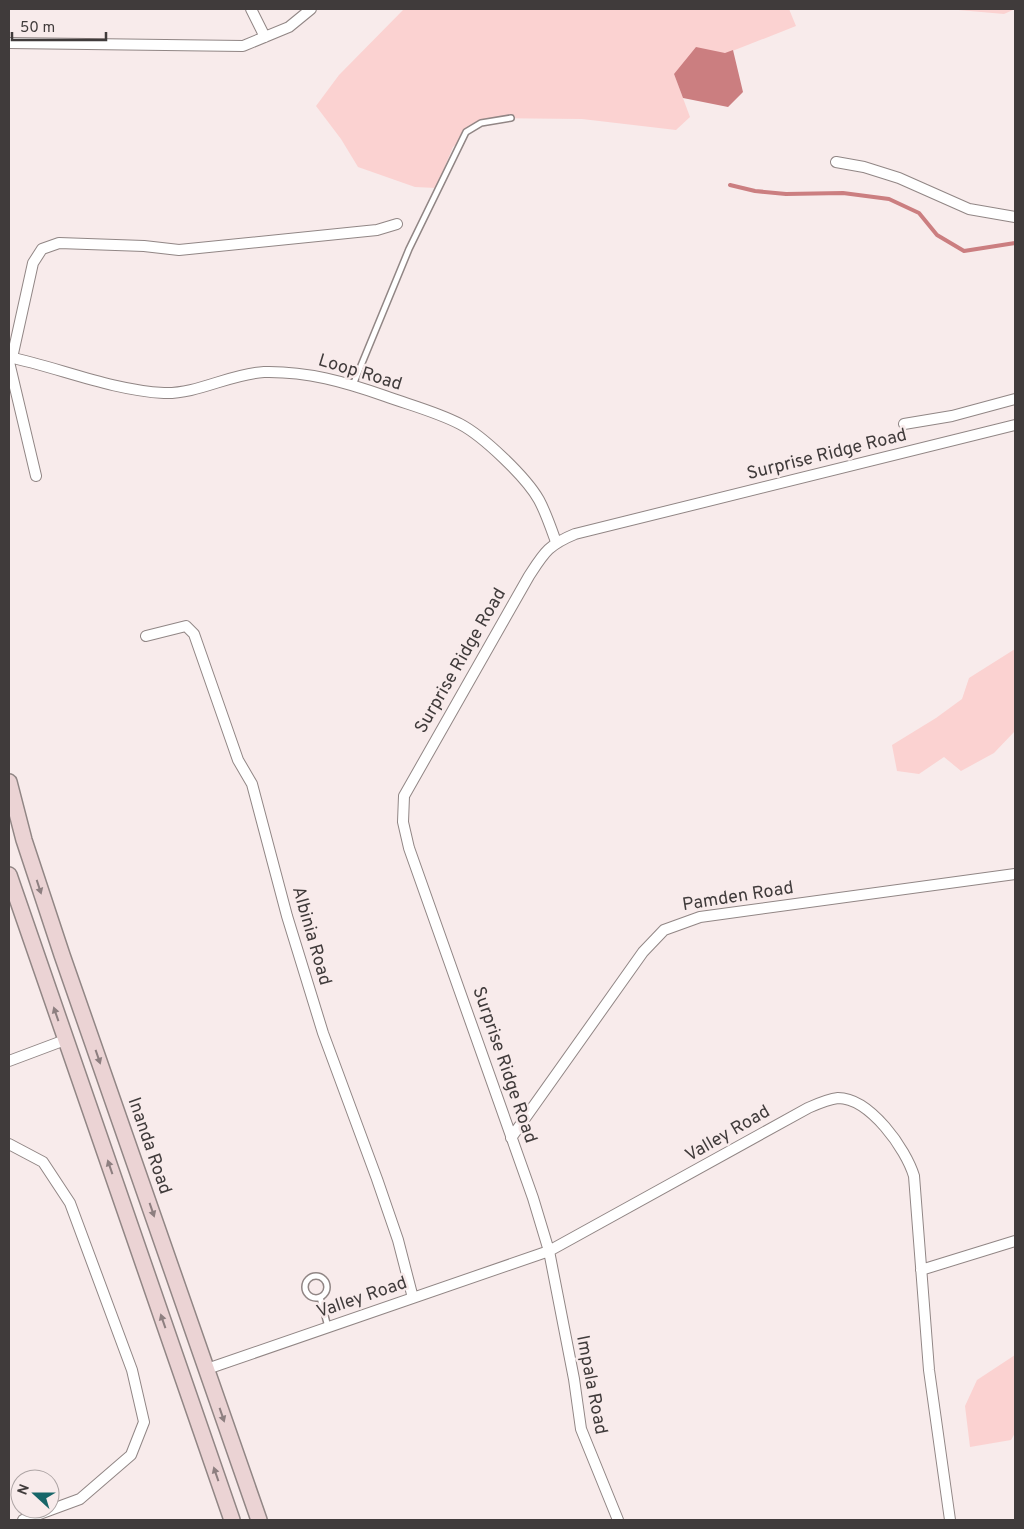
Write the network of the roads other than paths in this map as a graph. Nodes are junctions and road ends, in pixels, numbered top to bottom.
1 (251, 9) edge
2 (311, 9) edge
3 (265, 37) junction
4 (9, 43) edge
5 (511, 118) dead end
6 (836, 162) dead end
7 (1015, 217) edge
8 (396, 224) dead end
9 (10, 359) edge
10 (353, 386) junction
11 (1015, 399) edge
12 (904, 424) dead end
13 (1015, 424) edge
14 (36, 476) dead end
15 (556, 542) junction
16 (146, 636) dead end
17 (9, 782) edge
18 (14, 828) edge
19 (1015, 874) edge
20 (9, 875) edge
21 (65, 1040) junction
22 (9, 1061) edge
23 (512, 1138) junction
24 (9, 1144) edge
25 (1015, 1241) edge
26 (549, 1251) junction
27 (922, 1270) junction
28 (320, 1298) junction
29 (413, 1298) junction
30 (328, 1327) junction
31 (207, 1369) junction
32 (23, 1520) edge
33 (232, 1520) edge
34 (259, 1520) edge
35 (618, 1520) edge
36 (950, 1520) edge

1 - 3 street
2 - 3 street
3 - 4 street
5 - 10 lane
6 - 7 street
8 - 9 street
9 - 10 street, Loop Road
9 - 14 street
10 - 15 street, Loop Road
11 - 12 street
13 - 15 street, Surprise Ridge Road
15 - 23 street, Surprise Ridge Road
16 - 29 street, Albinia Road
17 - 18 main road, Inanda Road
18 -> 31 main road, Inanda Road
19 - 23 street, Pamden Road
21 -> 20 main road
21 - 22 street
33 -> 21 main road
23 - 26 street, Surprise Ridge Road
24 - 32 street
25 - 27 street
26 - 27 street, Valley Road
26 - 29 street, Valley Road
26 - 35 street, Impala Road
27 - 36 street, Valley Road
28 - 28 lane
28 - 30 lane
29 - 30 street, Valley Road
30 - 31 street, Valley Road
31 -> 34 main road, Inanda Road

